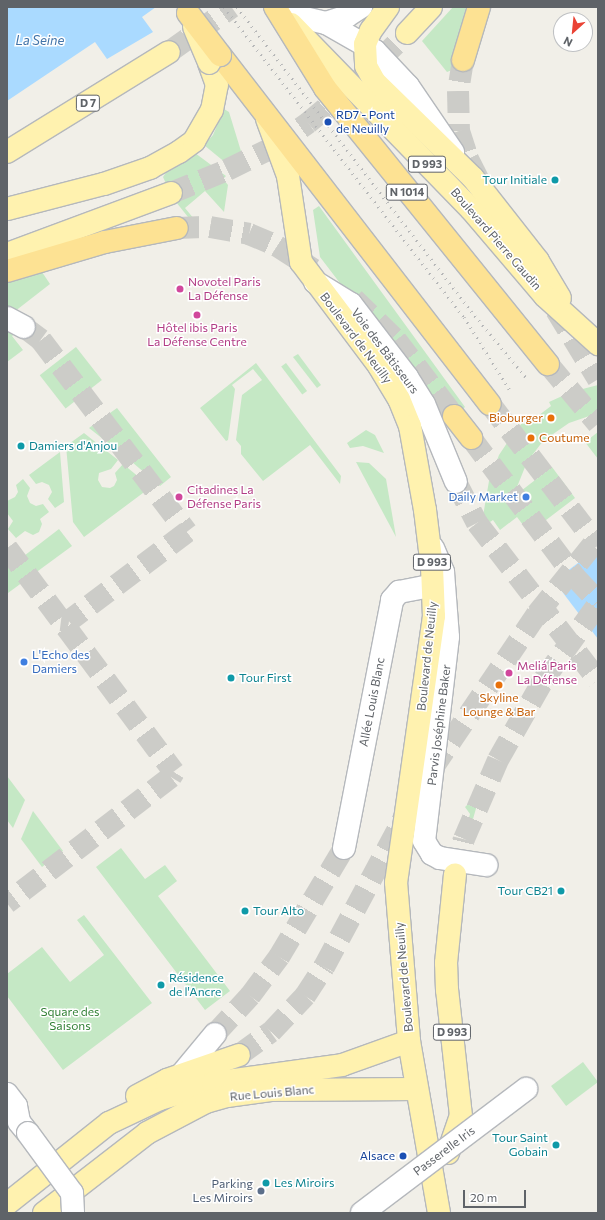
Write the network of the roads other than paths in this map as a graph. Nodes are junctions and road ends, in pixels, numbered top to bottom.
1 (361, 7) edge
2 (388, 7) edge
3 (431, 7) edge
4 (479, 7) edge
5 (277, 9) edge
6 (186, 10) edge
7 (326, 24) junction
8 (407, 33) tunnel mouth
9 (365, 44) junction
10 (169, 52) tunnel mouth
11 (215, 59) junction
12 (463, 60) tunnel mouth
13 (265, 114) junction
14 (7, 152) edge
15 (171, 193) tunnel mouth
16 (7, 209) edge
17 (176, 228) tunnel mouth
18 (7, 254) edge
19 (7, 271) edge
20 (314, 281) junction
21 (571, 322) junction
22 (598, 344) edge
23 (548, 364) tunnel mouth
24 (490, 404) tunnel mouth
25 (454, 416) tunnel mouth
26 (471, 438) tunnel mouth
27 (443, 451) junction
28 (419, 474) junction
29 (456, 482) tunnel mouth
30 (429, 540) junction
31 (434, 585) junction
32 (344, 848) tunnel mouth
33 (486, 865) dead end
34 (455, 874) tunnel mouth
35 (215, 1034) tunnel mouth
36 (410, 1041) junction
37 (239, 1055) tunnel mouth
38 (181, 1075) junction
39 (416, 1089) junction
40 (526, 1089) dead end
41 (7, 1094) edge
42 (487, 1102) dead end
43 (80, 1145) junction
44 (443, 1163) junction
45 (434, 1185) junction
46 (7, 1204) edge
47 (44, 1213) edge
48 (73, 1213) edge
49 (362, 1213) edge
50 (439, 1213) edge

1 - 7 street
2 - 9 main road
3 - 8 main road
4 - 12 highway
5 - 7 street
5 - 21 main road, Boulevard Pierre Gaudin / D 993
5 - 23 highway, N 1014
6 - 11 highway, bridge
7 - 9 street
9 - 21 main road
10 - 14 main road, D 7
11 - 13 highway
11 - 16 main road
13 - 20 main road, Boulevard de Neuilly / D 993
13 - 24 highway
15 - 18 main road
17 - 19 highway
20 - 27 street, Voie des Bâtisseurs
20 - 28 main road, Boulevard de Neuilly / D 993
21 - 22 main road, Boulevard Pierre Gaudin / D 993
25 - 26 highway
27 - 28 street
27 - 29 street, Voie des Bâtisseurs
28 - 30 main road, Boulevard de Neuilly / D 993
30 - 31 main road, Boulevard de Neuilly / D 993
30 - 33 street, Parvis Joséphine Baker
31 - 32 street, Allée Louis Blanc
31 - 36 main road, Boulevard de Neuilly / D 993
34 - 44 main road, D 993
35 - 38 street
36 - 39 main road, Boulevard de Neuilly / D 993
36 - 43 main road, Rue Louis Blanc
37 - 38 main road, Rue Louis Blanc
38 - 43 main road, Rue Louis Blanc
39 - 45 main road, Boulevard de Neuilly / D 993
39 - 47 main road, Rue Louis Blanc
40 - 49 street, Passerelle Iris, bridge
41 - 48 street, bridge
42 - 44 street
43 - 46 main road, Rue Louis Blanc
44 - 45 main road, D 993
45 - 50 main road, D 993

